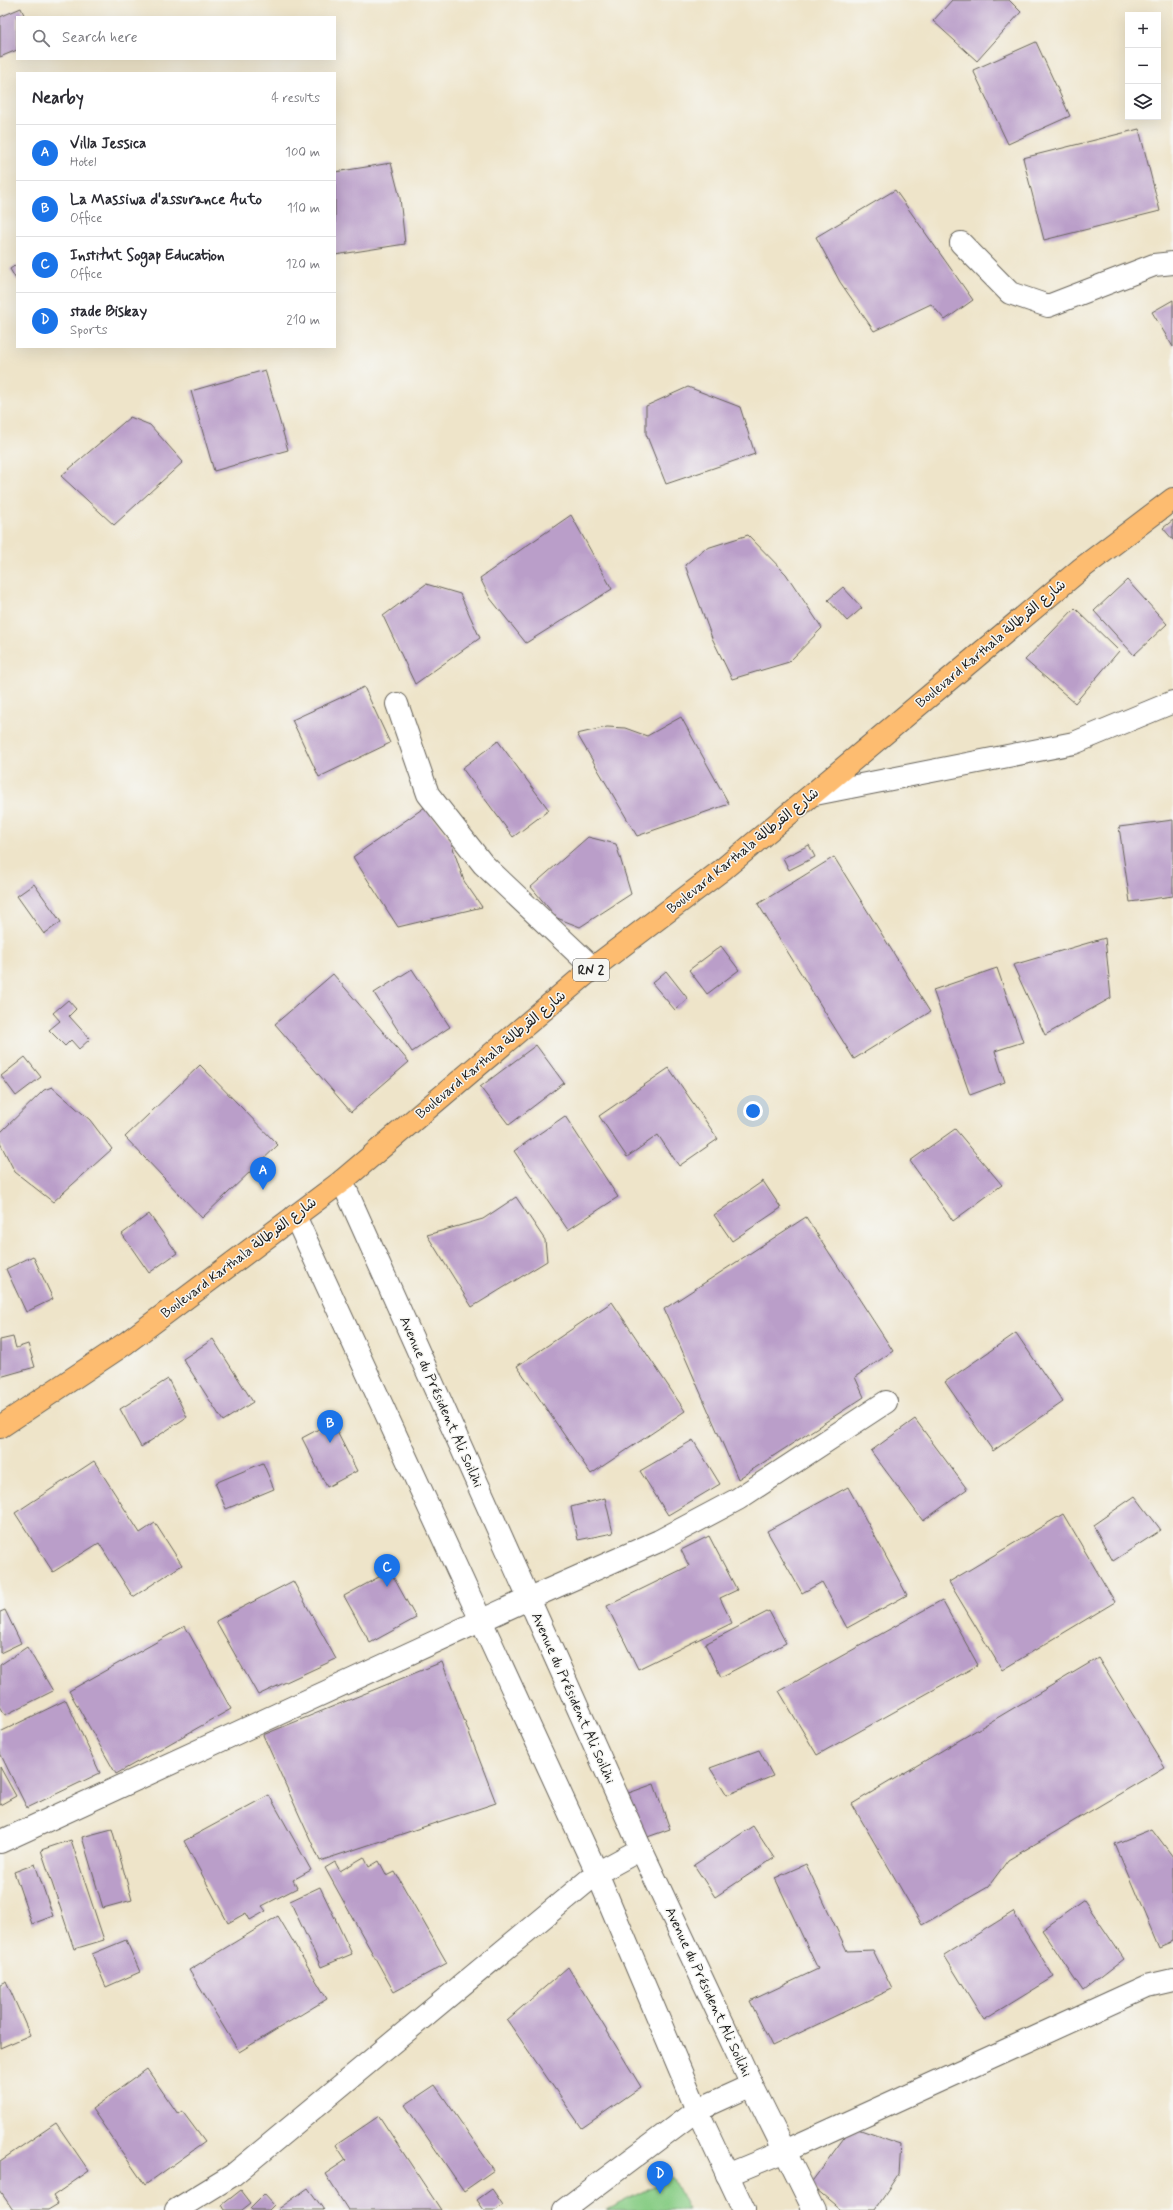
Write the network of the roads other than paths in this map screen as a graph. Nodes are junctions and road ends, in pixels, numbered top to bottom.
1 (961, 243) dead end
2 (1173, 263) edge
3 (1173, 499) edge
4 (1173, 702) edge
5 (397, 704) dead end
6 (815, 794) junction
7 (593, 968) junction
8 (342, 1181) junction
9 (295, 1216) junction
10 (886, 1402) dead end
11 (0, 1427) edge
12 (528, 1598) junction
13 (482, 1622) junction
14 (0, 1842) edge
15 (641, 1849) junction
16 (597, 1873) junction
17 (1173, 1980) edge
18 (752, 2085) junction
19 (697, 2110) junction
20 (785, 2151) junction
21 (727, 2175) junction
22 (176, 2210) edge
23 (564, 2210) edge
24 (744, 2210) edge
25 (814, 2210) edge

1 - 2 street
3 - 6 main road, Boulevard Karthala شارع القرطالة / RN 2
4 - 6 street
5 - 7 street
6 - 7 main road, Boulevard Karthala شارع القرطالة / RN 2
7 - 8 main road, Boulevard Karthala شارع القرطالة / RN 2
8 - 9 main road, Boulevard Karthala شارع القرطالة / RN 2
8 - 12 street, Avenue du Président Ali Soilihi
9 - 11 main road, Boulevard Karthala شارع القرطالة / RN 2
9 - 13 street
10 - 12 street
12 - 13 street
12 - 15 street, Avenue du Président Ali Soilihi
13 - 14 street
13 - 16 street
15 - 16 street
15 - 18 street, Avenue du Président Ali Soilihi
16 - 19 street
16 - 22 street
17 - 20 street
18 - 19 street
18 - 20 street, Avenue du Président Ali Soilihi
19 - 21 street
19 - 23 street
20 - 21 street
20 - 25 street, Avenue du Président Ali Soilihi
21 - 24 street

